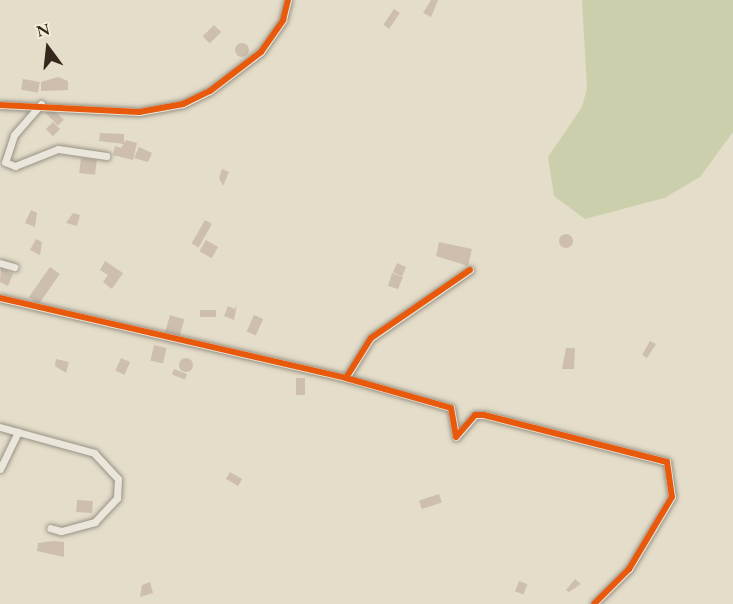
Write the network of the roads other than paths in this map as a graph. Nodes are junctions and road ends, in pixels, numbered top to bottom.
1 (288, 0) edge
2 (41, 104) junction
3 (0, 105) edge
4 (106, 156) dead end
5 (0, 262) edge
6 (14, 267) dead end
7 (470, 270) dead end
8 (0, 298) edge
9 (346, 378) junction
10 (0, 427) edge
11 (18, 432) junction
12 (0, 469) edge
13 (50, 528) dead end
14 (594, 604) edge

1 - 2 street
2 - 3 street
2 - 4 street
5 - 6 street
7 - 9 street
8 - 9 street
9 - 14 street
10 - 11 street
11 - 12 street
11 - 13 street

